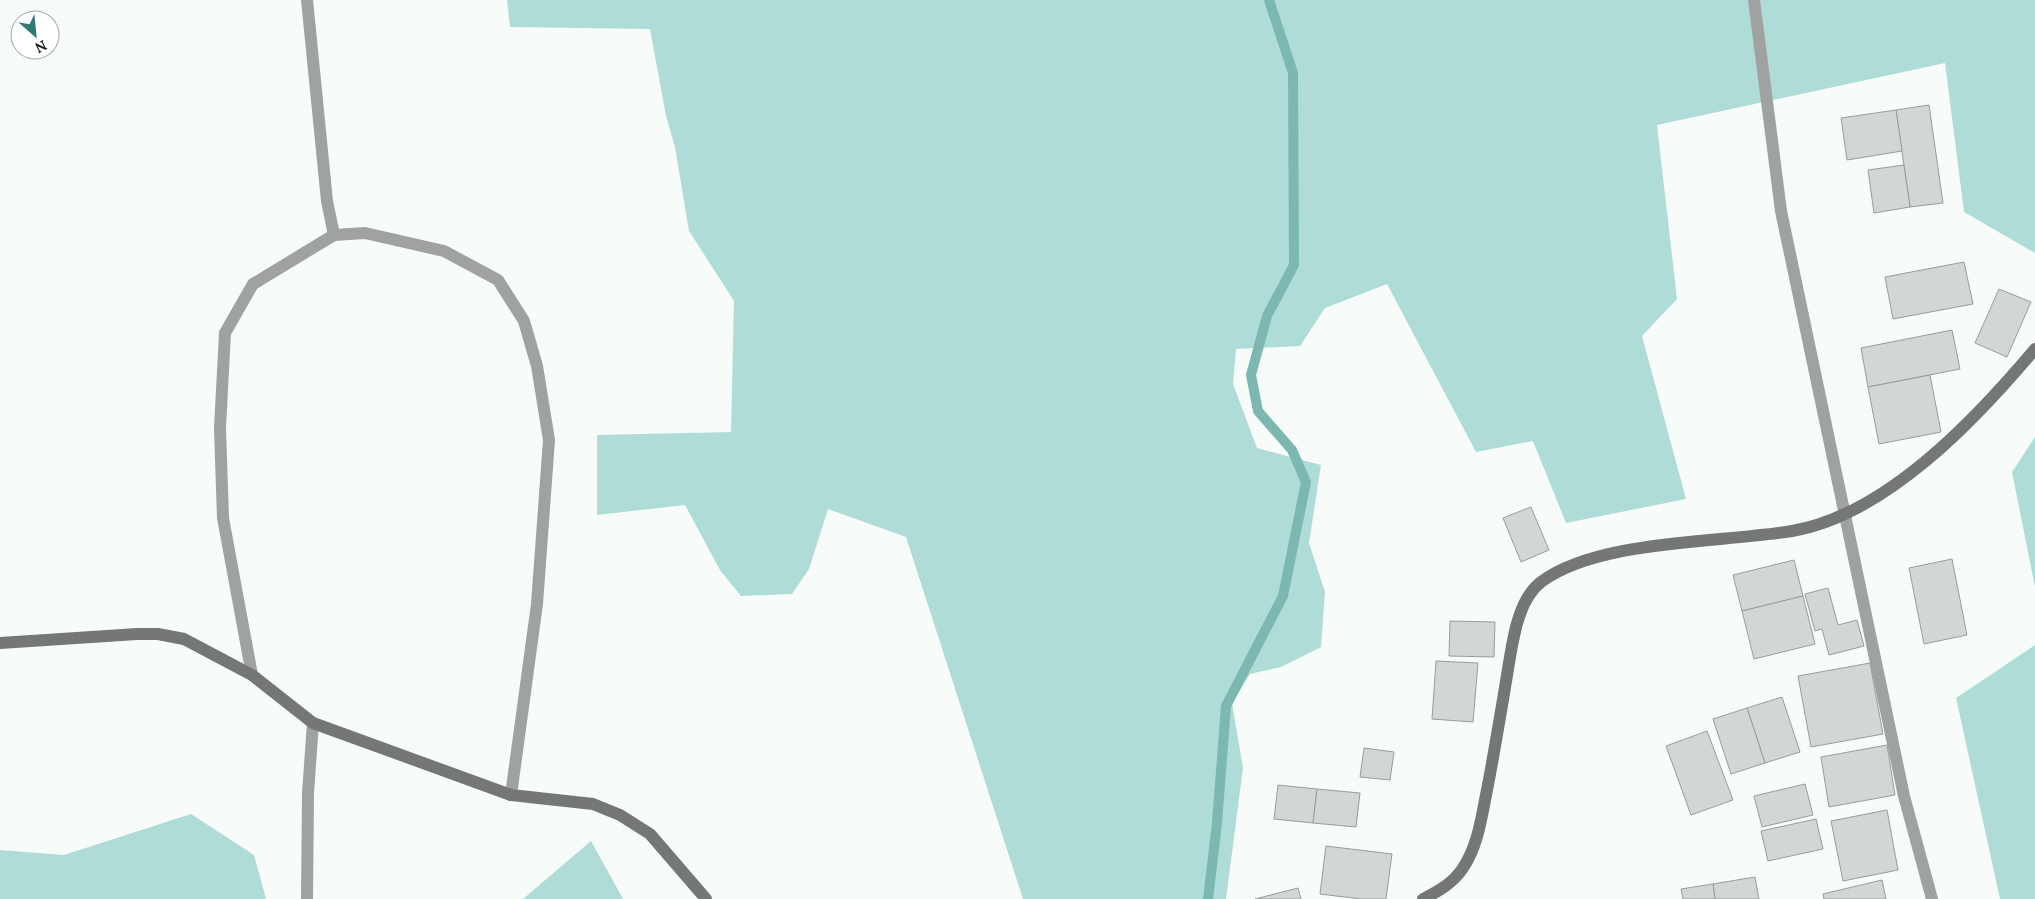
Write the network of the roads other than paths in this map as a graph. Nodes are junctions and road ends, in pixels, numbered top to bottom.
1 (306, 0) edge
2 (1754, 0) edge
3 (334, 235) junction
4 (2035, 349) edge
5 (1845, 516) junction
6 (0, 643) edge
7 (252, 675) junction
8 (313, 723) junction
9 (511, 795) junction
10 (307, 899) edge
11 (706, 899) edge
12 (1424, 899) edge
13 (1932, 899) edge

1 - 3 street
2 - 5 street
3 - 7 street
3 - 9 street
4 - 5 street
5 - 12 street
5 - 13 street
6 - 7 street
7 - 8 street
8 - 9 street
8 - 10 street
9 - 11 street

